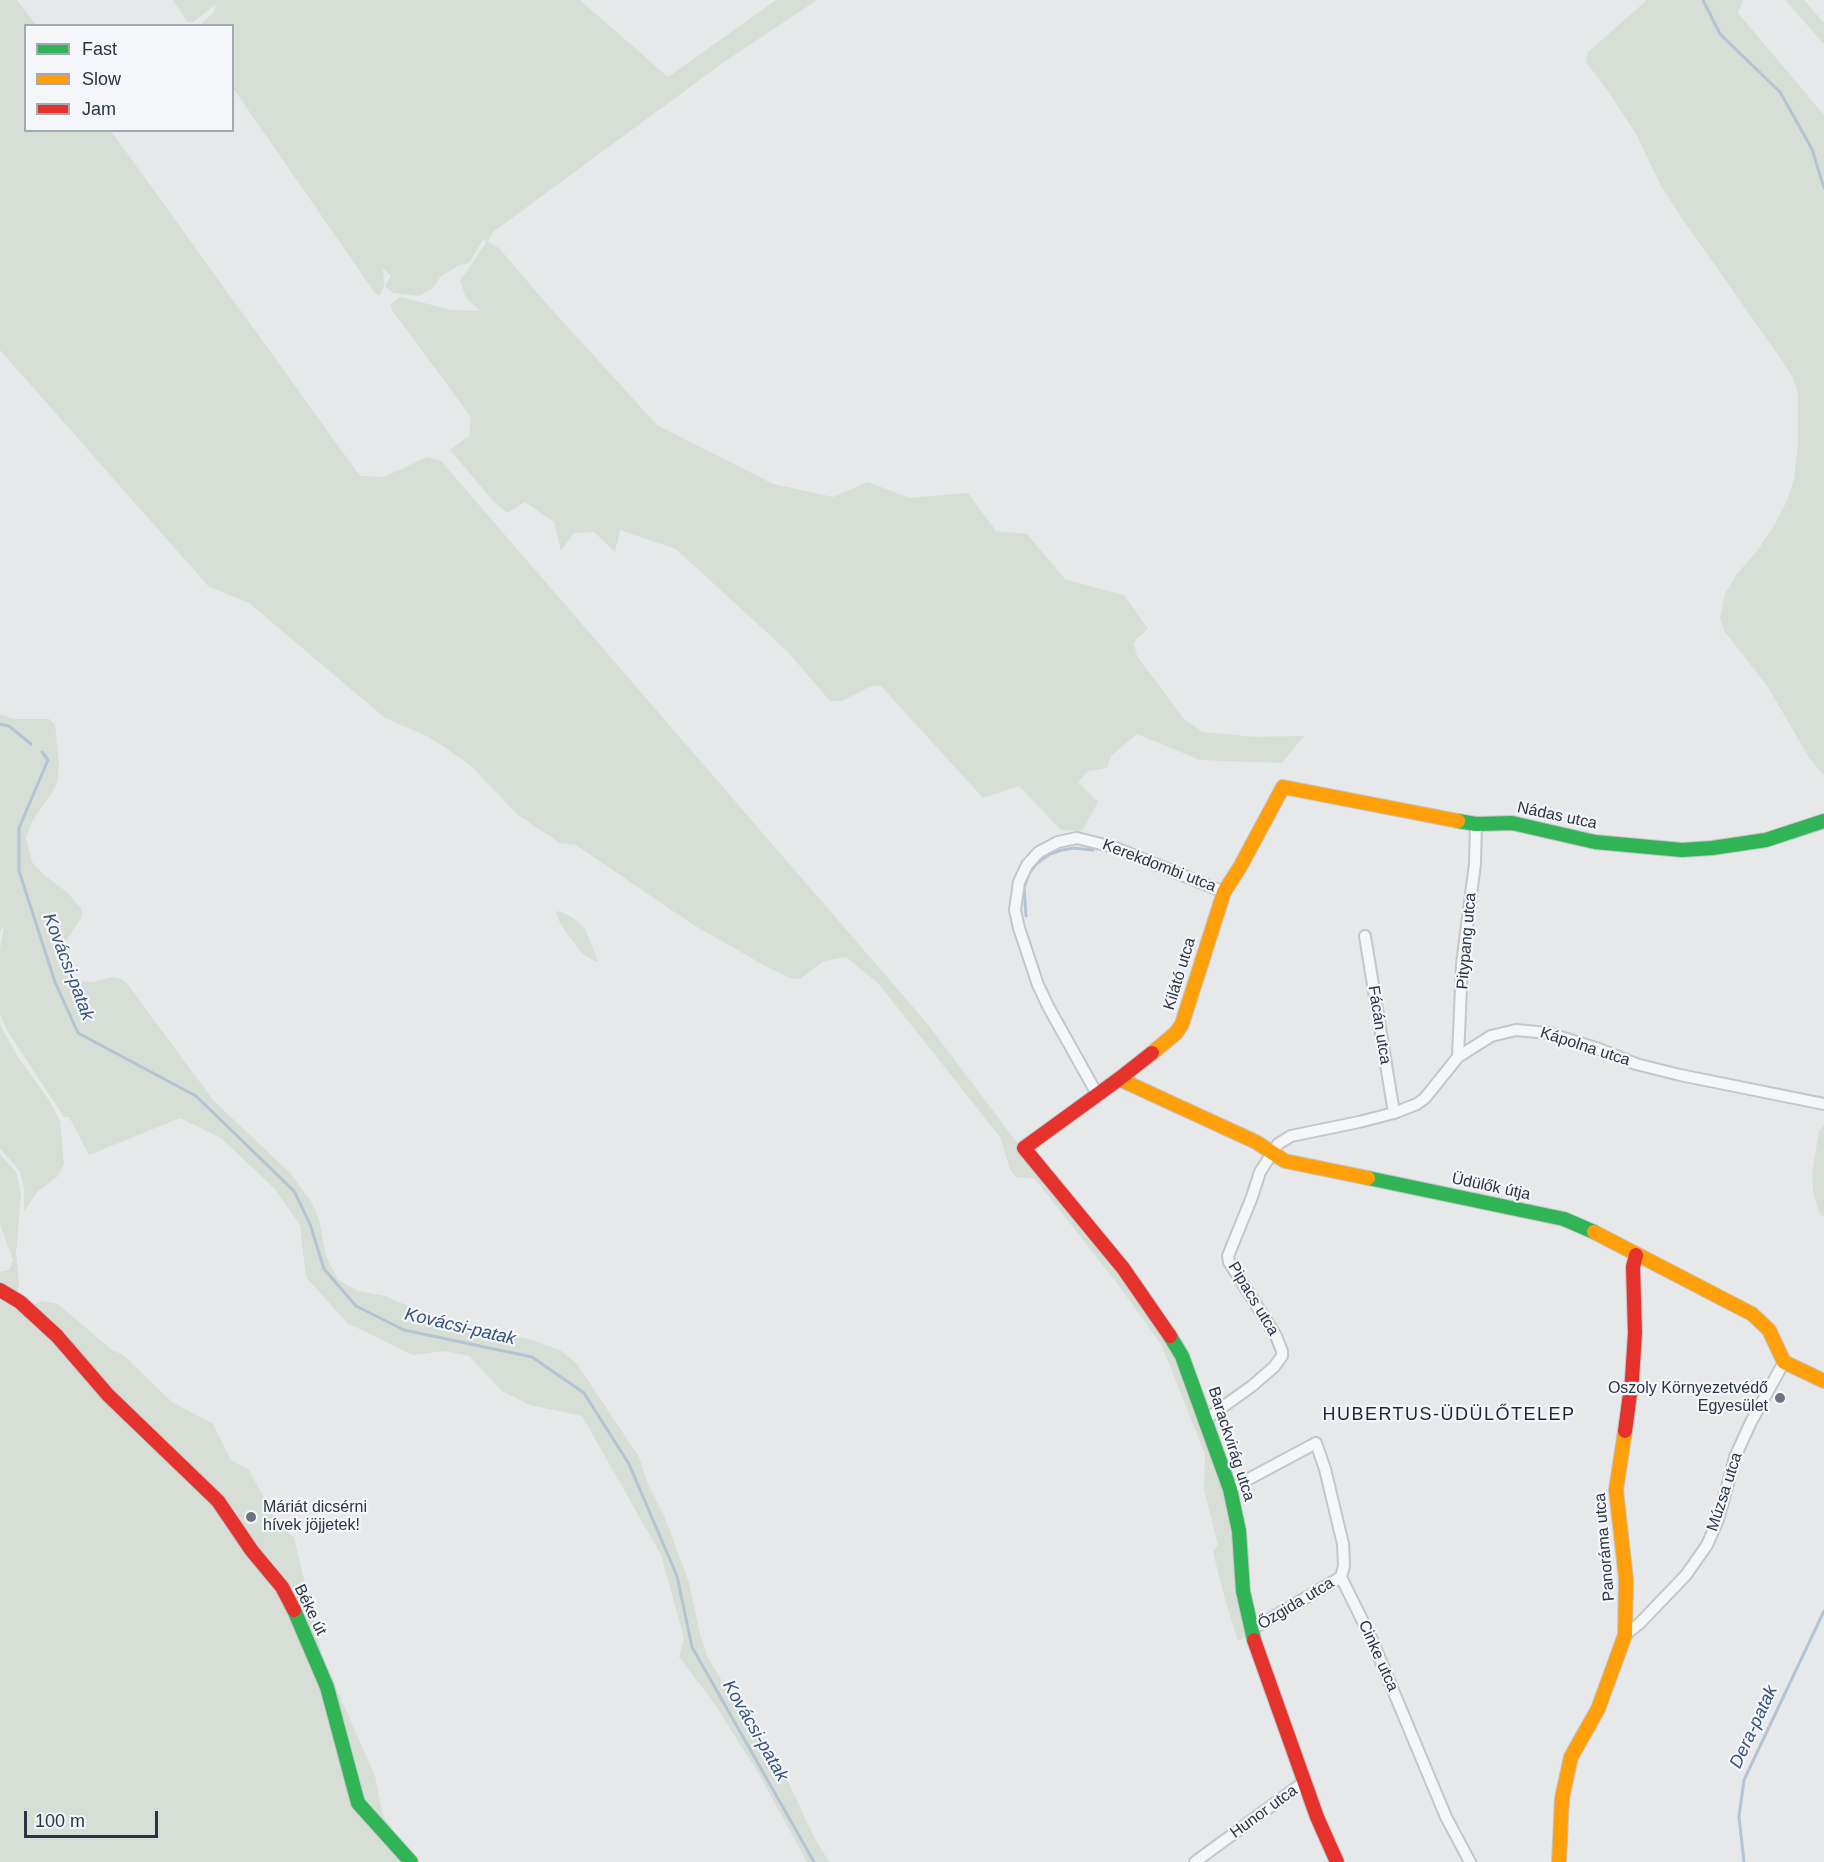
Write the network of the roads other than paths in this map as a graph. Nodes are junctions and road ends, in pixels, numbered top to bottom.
1 (1283, 788) joint
2 (1824, 821) edge
3 (1476, 824) junction
4 (1224, 892) junction
5 (1365, 936) dead end
6 (1458, 1057) junction
7 (1119, 1079) junction
8 (1097, 1094) junction
9 (1824, 1104) edge
10 (1394, 1113) junction
11 (1024, 1148) joint
12 (1272, 1151) junction
13 (1636, 1255) junction
14 (0, 1290) edge
15 (1784, 1362) junction
16 (1824, 1381) edge
17 (1206, 1419) junction
18 (1230, 1489) junction
19 (1341, 1577) junction
20 (1251, 1630) junction
21 (1624, 1635) junction
22 (1304, 1782) junction
23 (411, 1862) edge
24 (1194, 1862) edge
25 (1337, 1862) edge
26 (1470, 1862) edge
27 (1558, 1862) edge

1 - 3 street, Nádas utca
1 - 4 street, Kilátó utca
2 - 3 street, Nádas utca
3 - 6 street, Pitypang utca
4 - 7 street, Kilátó utca
4 - 8 street, Kerekdombi utca
5 - 10 street, Fácán utca
6 - 9 street, Kápolna utca
6 - 10 street, Kápolna utca
7 - 8 street, Kilátó utca
7 - 12 street, Üdülők útja
8 - 11 street, Kilátó utca
10 - 12 street, Kápolna utca
11 - 17 street, Barackvirág utca
12 - 13 street, Üdülők útja
12 - 17 street, Pipacs utca
13 - 15 street, Üdülők útja
13 - 21 street, Panoráma utca
14 - 23 street, Béke út
15 - 16 street
15 - 21 street, Múzsa utca
17 - 18 street, Barackvirág utca
18 - 19 street
18 - 20 street, Barackvirág utca
19 - 20 street, Őzgida utca
19 - 26 street, Cinke utca
20 - 22 street, Barackvirág utca
21 - 27 street, Panoráma utca
22 - 24 street, Hunor utca
22 - 25 street, Barackvirág utca

